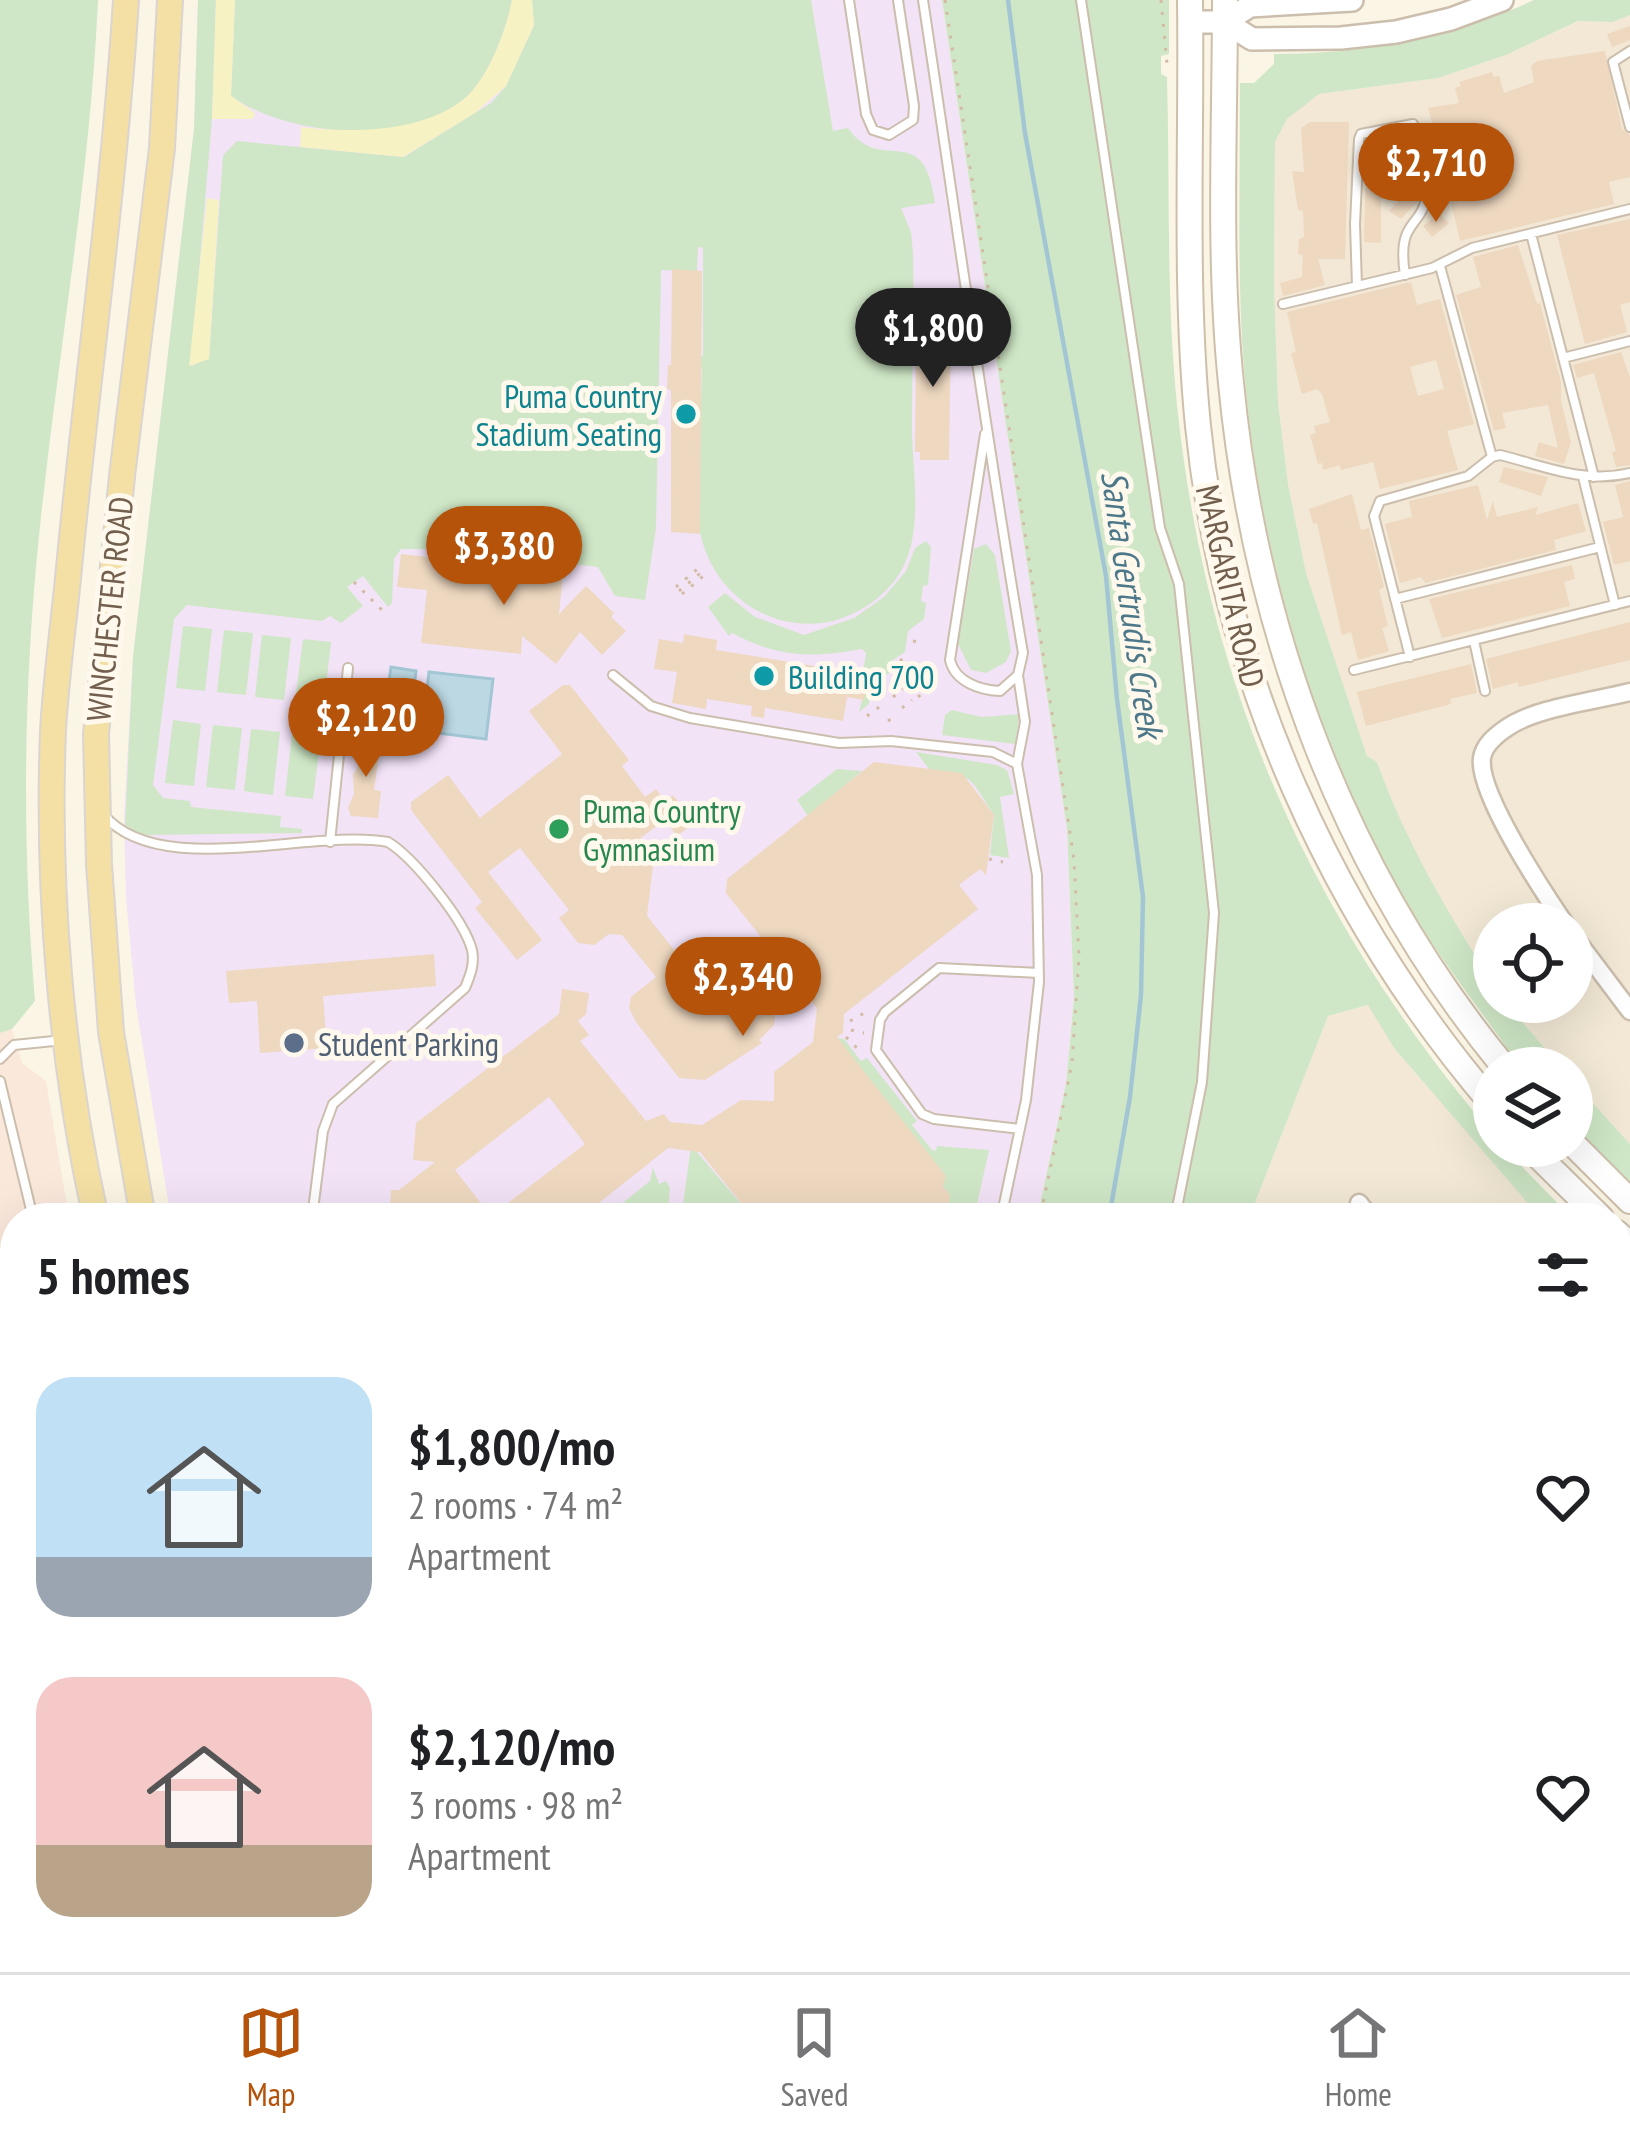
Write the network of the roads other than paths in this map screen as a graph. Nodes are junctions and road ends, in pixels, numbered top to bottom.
1 (126, 0) edge
2 (170, 0) edge
3 (849, 0) edge
4 (898, 0) edge
5 (923, 0) edge
6 (1081, 0) edge
7 (1352, 0) edge
8 (1502, 0) edge
9 (1190, 11) edge
10 (1225, 11) edge
11 (1630, 51) edge
12 (1630, 127) edge
13 (1630, 209) edge
14 (1531, 234) junction
15 (1440, 266) junction
16 (1406, 275) junction
17 (1358, 286) junction
18 (1283, 304) dead end
19 (1630, 341) edge
20 (1563, 358) junction
21 (986, 434) junction
22 (1492, 457) junction
23 (1630, 473) edge
24 (1588, 477) junction
25 (1600, 547) junction
26 (1395, 598) junction
27 (1630, 601) edge
28 (1615, 605) junction
29 (1474, 641) junction
30 (1410, 657) junction
31 (348, 668) dead end
32 (1354, 670) dead end
33 (614, 675) dead end
34 (1018, 675) junction
35 (1485, 691) dead end
36 (1630, 692) edge
37 (1017, 764) junction
38 (98, 807) junction
39 (330, 842) junction
40 (1551, 903) edge
41 (1593, 962) edge
42 (1039, 973) junction
43 (1630, 1011) edge
44 (66, 1040) junction
45 (1490, 1047) edge
46 (0, 1059) edge
47 (1473, 1079) edge
48 (0, 1082) edge
49 (1020, 1129) junction
50 (1593, 1164) edge
51 (1549, 1167) edge
52 (1630, 1201) edge
53 (28, 1203) edge
54 (93, 1203) edge
55 (140, 1203) edge
56 (314, 1203) edge
57 (1003, 1203) edge
58 (1179, 1203) edge
59 (1586, 1203) edge

1 - 44 main road, WINCHESTER ROAD
2 - 38 main road, WINCHESTER ROAD
3 - 4 lane
5 - 21 lane
6 - 58 lane
7 - 10 street
8 - 10 street
9 - 10 street
9 - 47 main road, MARGARITA ROAD
10 - 45 main road, MARGARITA ROAD
11 - 12 lane
13 - 14 lane
14 - 15 lane
14 - 20 lane
15 - 16 lane
15 - 22 lane
16 - 17 lane
16 - 17 lane
17 - 18 lane
19 - 20 lane
20 - 24 lane
21 - 34 lane
21 - 34 lane
22 - 24 lane
22 - 26 lane
23 - 24 lane
24 - 25 lane
25 - 26 lane
25 - 28 lane
26 - 30 lane
27 - 28 lane
28 - 29 lane
29 - 30 lane
29 - 35 lane
30 - 32 lane
31 - 39 lane
33 - 37 lane
34 - 37 lane
36 - 40 street
37 - 42 lane
38 - 39 lane
38 - 55 main road, WINCHESTER ROAD
39 - 56 lane
41 - 43 street
42 - 49 lane
42 - 49 lane
44 - 46 lane
44 - 54 main road, WINCHESTER ROAD
48 - 53 lane
49 - 57 lane
50 - 52 main road
51 - 59 main road

